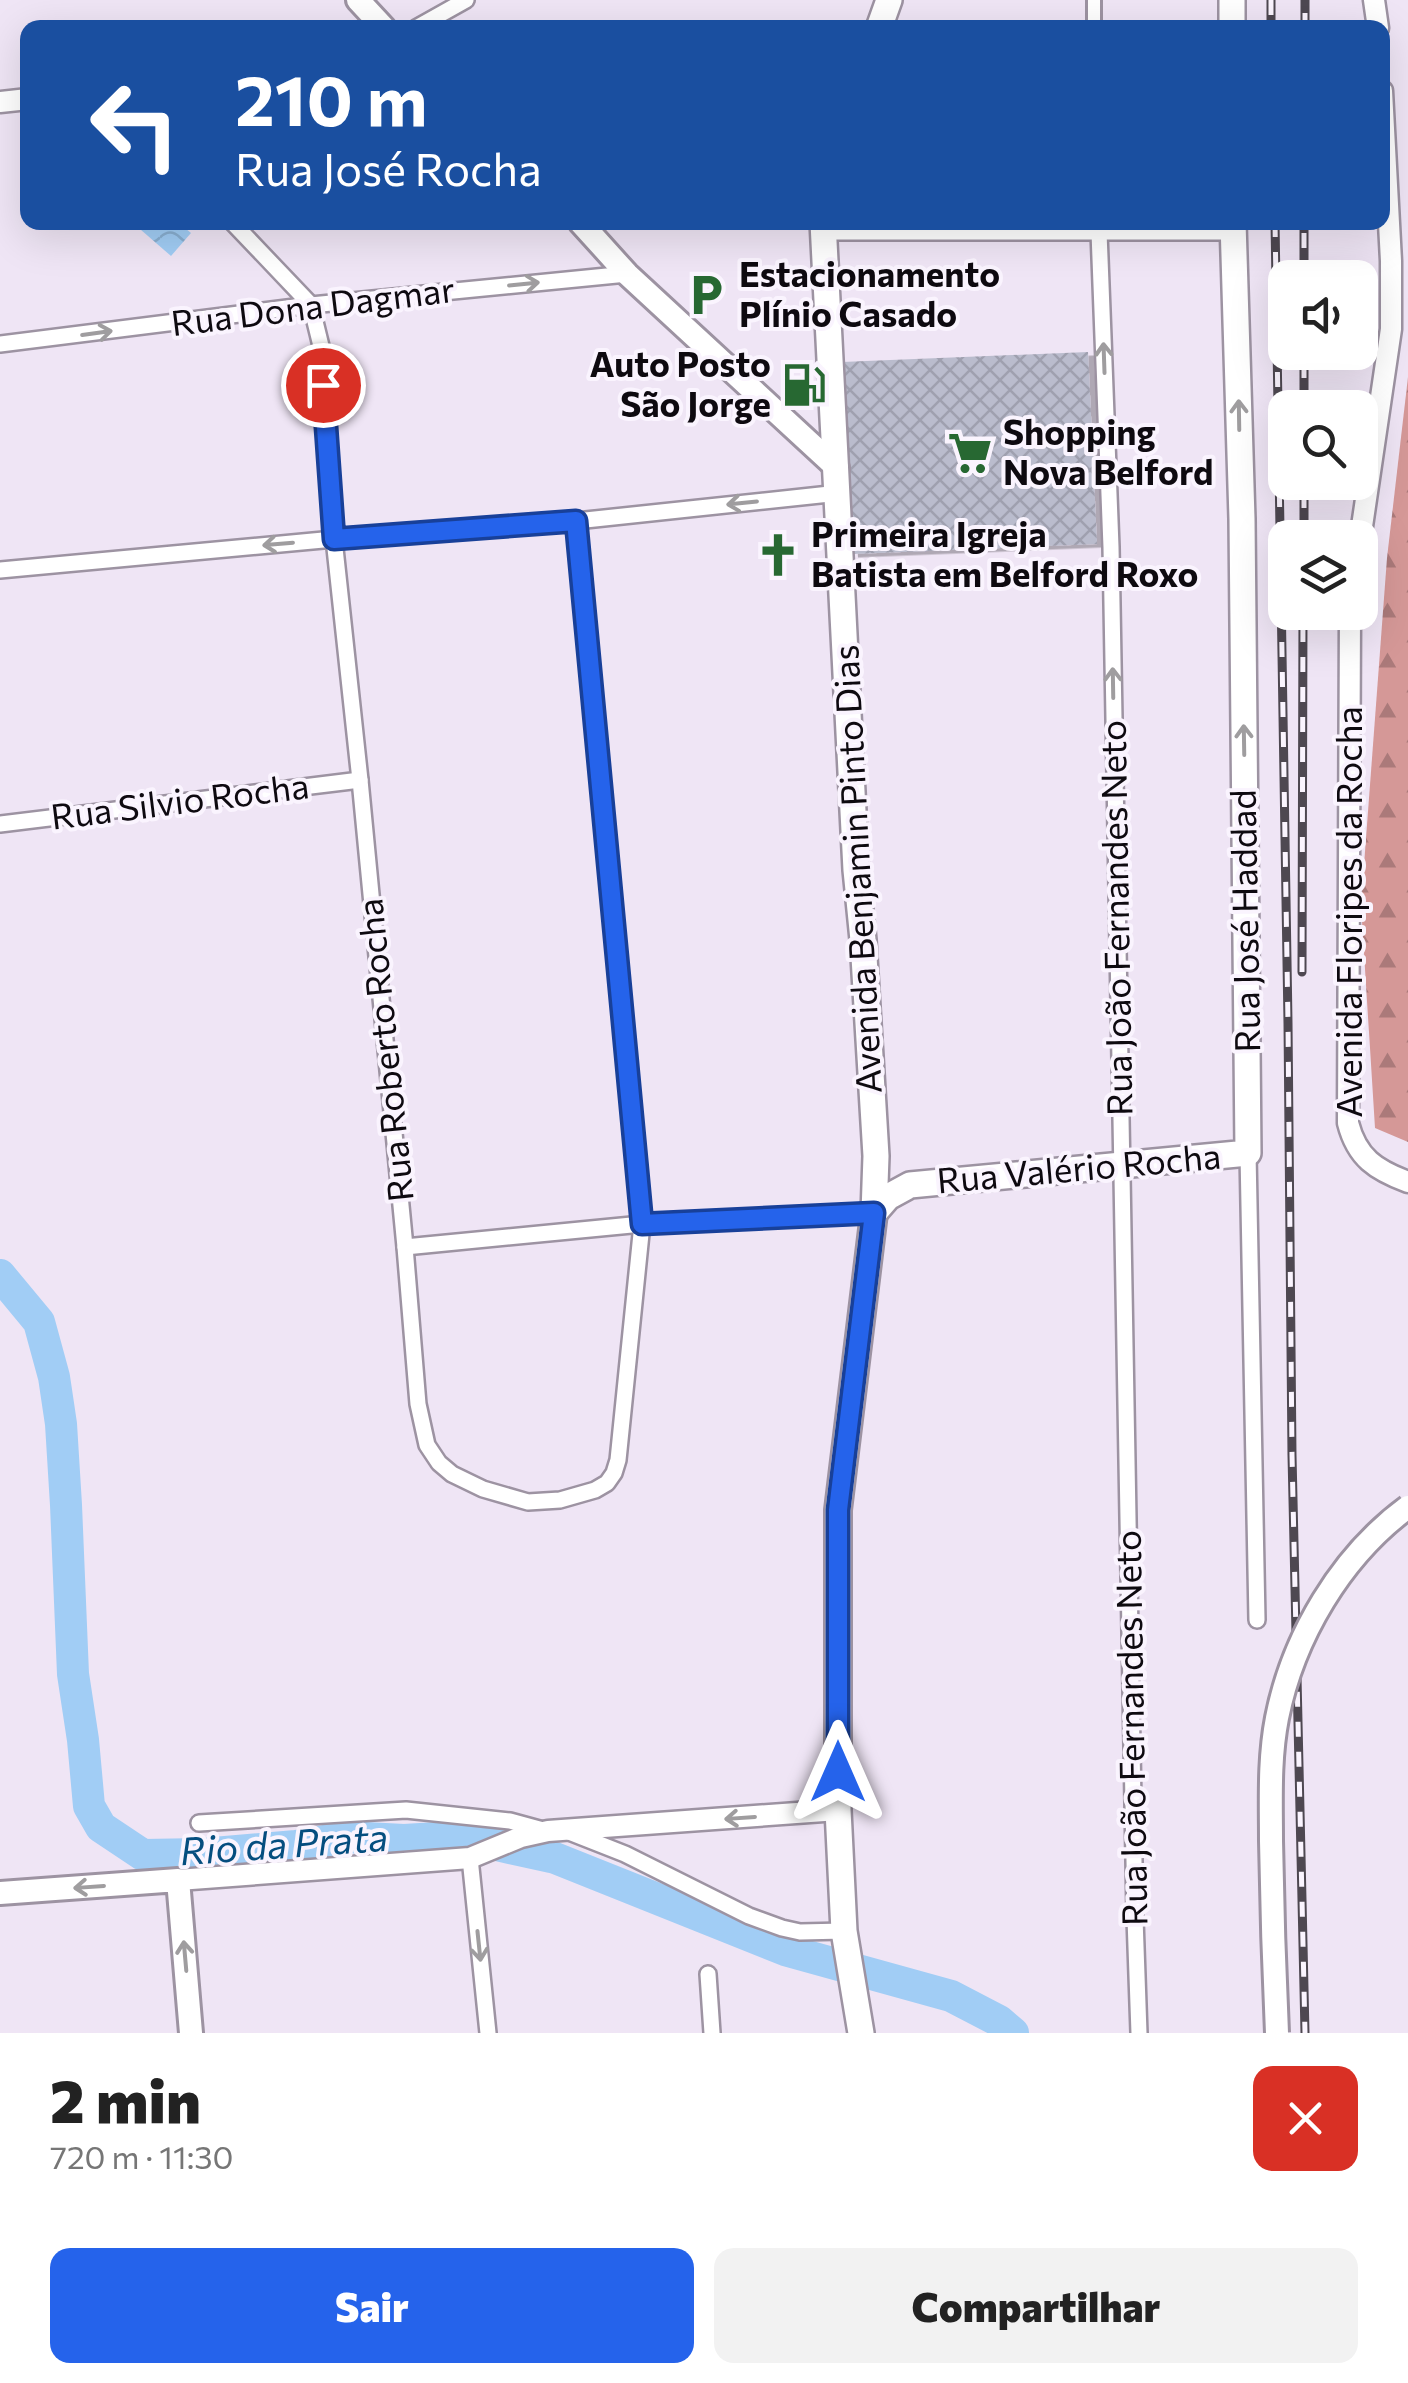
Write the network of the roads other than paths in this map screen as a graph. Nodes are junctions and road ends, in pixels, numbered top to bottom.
1 (358, 0) edge
2 (466, 0) edge
3 (377, 20) edge
4 (430, 20) edge
5 (240, 230) edge
6 (587, 230) edge
7 (822, 230) edge
8 (1099, 230) edge
9 (1233, 230) edge
10 (1389, 230) edge
11 (626, 274) junction
12 (311, 305) junction
13 (0, 344) edge
14 (838, 481) junction
15 (1363, 520) edge
16 (576, 521) junction
17 (334, 539) junction
18 (0, 570) edge
19 (1350, 630) edge
20 (360, 780) junction
21 (0, 824) edge
22 (1248, 1153) junction
23 (876, 1156) junction
24 (1122, 1165) junction
25 (1408, 1182) edge
26 (910, 1185) junction
27 (874, 1213) junction
28 (642, 1224) junction
29 (405, 1247) junction
30 (1408, 1507) edge
31 (1256, 1620) dead end
32 (838, 1810) junction
33 (200, 1824) dead end
34 (557, 1831) junction
35 (474, 1857) junction
36 (178, 1880) junction
37 (0, 1893) edge
38 (845, 1937) junction
39 (708, 1974) dead end
40 (191, 2033) edge
41 (488, 2033) edge
42 (712, 2033) edge
43 (862, 2033) edge
44 (1139, 2033) edge
45 (1277, 2033) edge

1 - 3 main road
2 - 4 street
5 - 12 street
6 - 11 main road
7 - 14 main road, Avenida Benjamin Pinto Dias
24 -> 8 street, Rua João Fernandes Neto
22 -> 9 main road, Rua José Haddad
10 - 15 street
12 -> 11 street, Rua Dona Dagmar
11 - 14 main road
13 -> 12 street, Rua Dona Dagmar
12 - 17 street, Rua Roberto Rocha
14 -> 16 street
14 - 23 main road, Avenida Benjamin Pinto Dias
16 - 17 street
16 - 28 street, Rua Roberto Rocha
17 -> 18 street
17 - 20 street, Rua Roberto Rocha
19 - 25 street, Avenida Floripes da Rocha
20 - 21 street, Rua Silvio Rocha
20 - 29 street, Rua Roberto Rocha
22 - 24 main road, Rua Valério Rocha
22 - 31 street, Rua José Haddad
23 - 26 main road
23 - 27 main road, Avenida Benjamin Pinto Dias
24 - 26 main road, Rua Valério Rocha
24 - 44 street, Rua João Fernandes Neto
26 - 27 main road
27 - 28 street
27 - 32 main road, Avenida Benjamin Pinto Dias
28 - 29 street
28 - 29 street, Rua Roberto Rocha
30 - 45 main road, bridge
32 -> 34 street
32 - 38 main road, Avenida Benjamin Pinto Dias
33 - 34 street
34 - 35 street
34 - 38 street
35 - 36 street
35 -> 41 street
36 -> 37 main road
40 -> 36 main road
38 - 43 main road, Avenida Benjamin Pinto Dias
39 - 42 street

